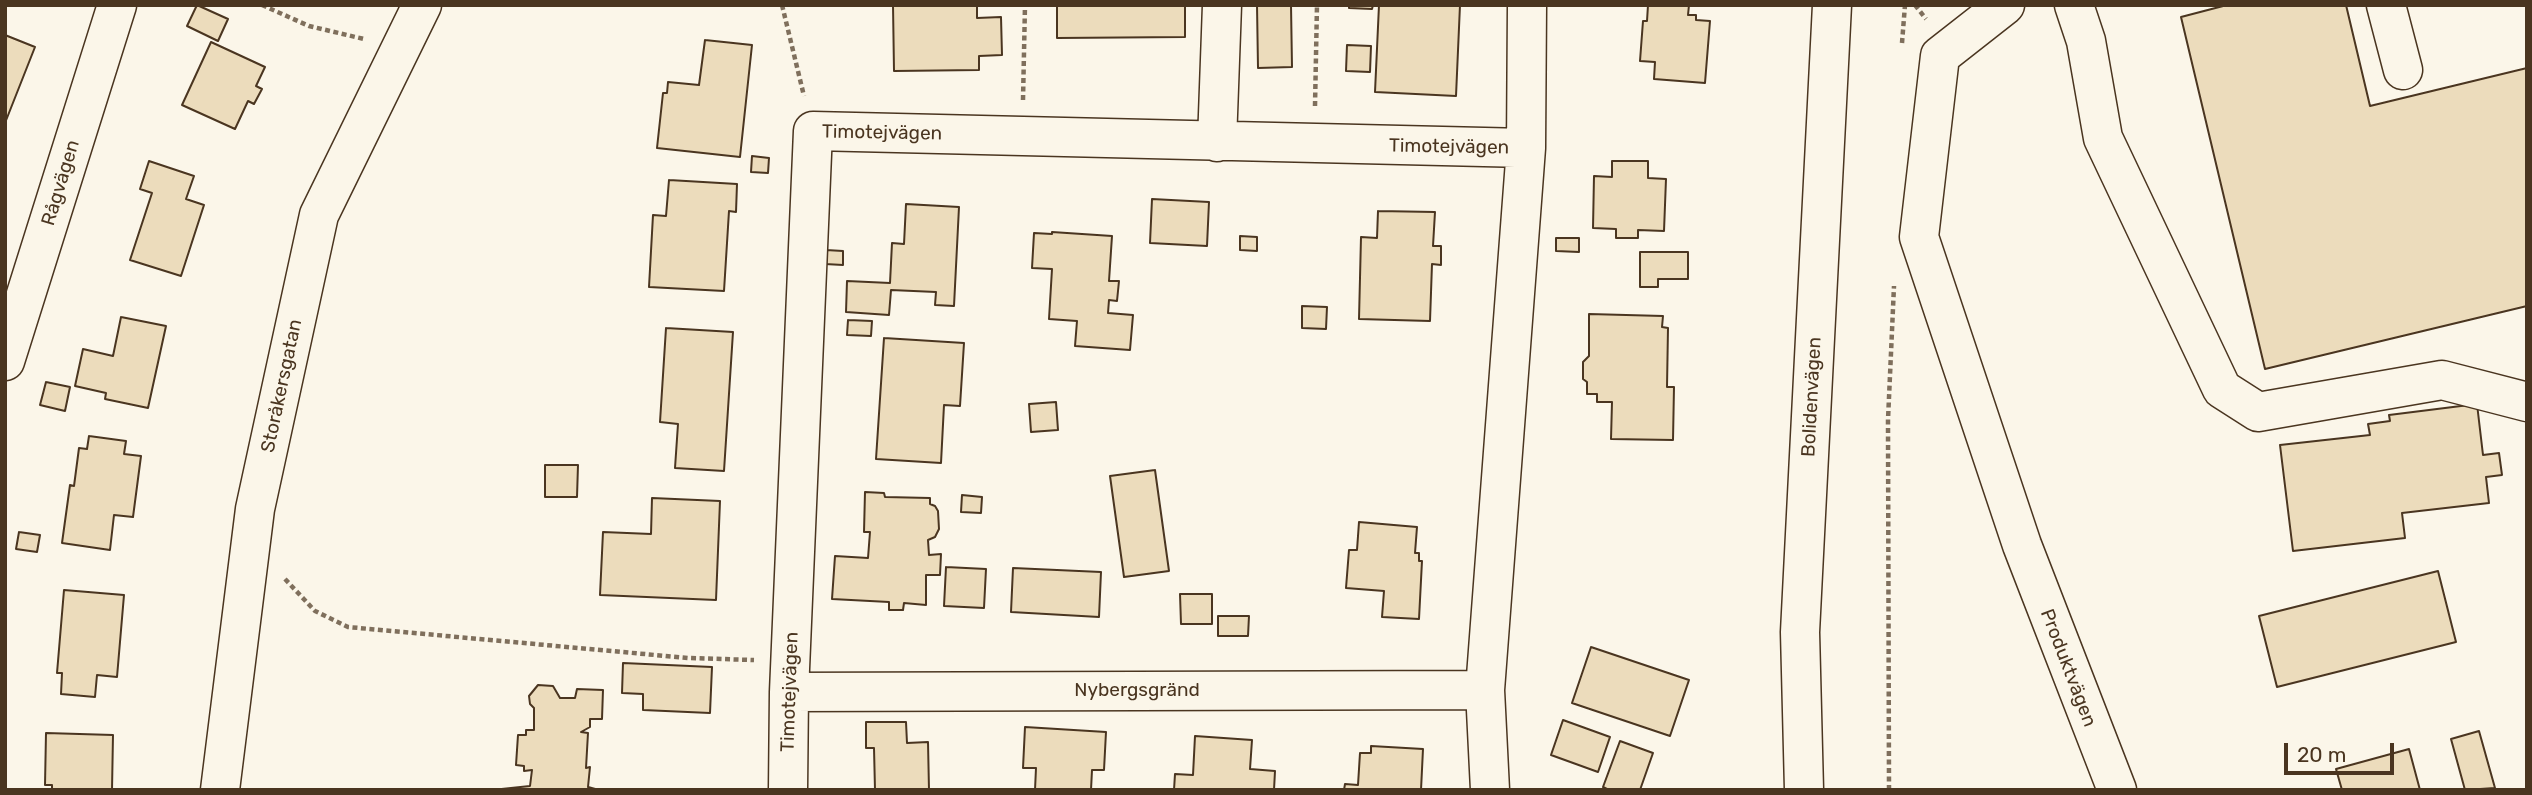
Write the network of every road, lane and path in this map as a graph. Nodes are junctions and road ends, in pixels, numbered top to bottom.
1 (117, 5) edge
2 (262, 5) edge
3 (422, 5) edge
4 (782, 5) edge
5 (1025, 5) edge
6 (1222, 5) edge
7 (1317, 5) edge
8 (1527, 5) edge
9 (1832, 5) edge
10 (1905, 5) edge
11 (2005, 5) edge
12 (2074, 5) edge
13 (2386, 5) edge
14 (1902, 44) dead end
15 (402, 47) junction
16 (2403, 70) dead end
17 (813, 131) junction
18 (1021, 136) junction
19 (1217, 142) junction
20 (1314, 144) junction
21 (1526, 148) junction
22 (1894, 285) dead end
23 (5, 361) edge
24 (2527, 402) edge
25 (250, 553) junction
26 (790, 678) junction
27 (1485, 690) junction
28 (220, 790) edge
29 (788, 790) edge
30 (1490, 790) edge
31 (1804, 790) edge
32 (1889, 790) edge
33 (2117, 790) edge

1 - 23 street, Rågvägen
2 - 15 path
3 - 15 street, Storåkersgatan
4 - 17 path
5 - 18 path
6 - 19 street
7 - 20 path
8 - 21 street, Timotejvägen
9 - 31 street, Bolidenvägen
10 - 14 path
11 - 33 street, Produktvägen
12 - 24 street
13 - 16 street
15 - 25 street, Storåkersgatan
17 - 18 street, Timotejvägen
17 - 26 street, Timotejvägen
18 - 19 street, Timotejvägen
19 - 20 street, Timotejvägen
20 - 21 street, Timotejvägen
21 - 27 street, Timotejvägen
22 - 32 path
25 - 26 path
25 - 28 street, Storåkersgatan
26 - 27 street, Nybergsgränd
26 - 29 street, Timotejvägen
27 - 30 street, Timotejvägen

